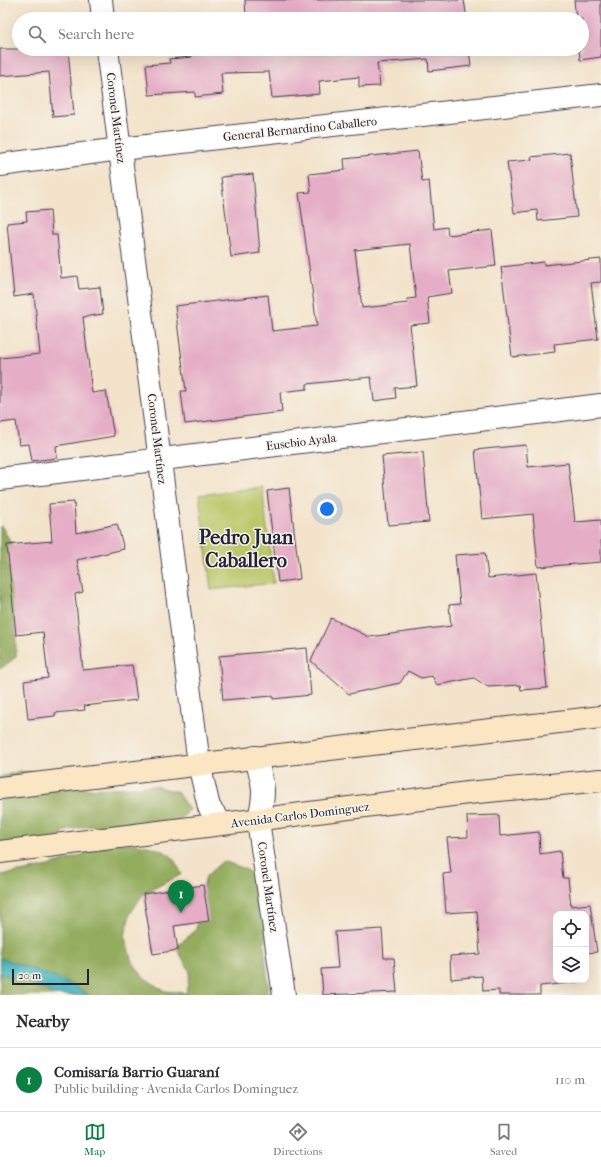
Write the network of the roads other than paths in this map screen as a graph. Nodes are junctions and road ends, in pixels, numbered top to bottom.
1 (101, 0) edge
2 (102, 12) edge
3 (108, 56) edge
4 (601, 95) edge
5 (120, 149) junction
6 (0, 165) edge
7 (601, 405) edge
8 (159, 460) junction
9 (0, 479) edge
10 (601, 717) edge
11 (255, 757) junction
12 (199, 764) junction
13 (601, 780) edge
14 (0, 788) edge
15 (258, 821) junction
16 (222, 824) junction
17 (0, 852) edge
18 (284, 995) edge

1 - 2 street
3 - 5 street, Coronel Martínez
4 - 5 street, General Bernardino Caballero
5 - 6 street, General Bernardino Caballero
5 - 8 street, Coronel Martínez
7 - 8 street, Eusebio Ayala
8 - 9 street, Eusebio Ayala
8 - 12 street, Coronel Martínez
10 - 11 main road
11 - 12 main road
11 - 15 street, Coronel Martínez
12 - 14 main road
12 - 16 street, Coronel Martínez
13 - 15 main road, Avenida Carlos Dominguez
15 - 16 main road, Avenida Carlos Dominguez
15 - 18 street, Coronel Martínez
16 - 17 main road, Avenida Carlos Dominguez

